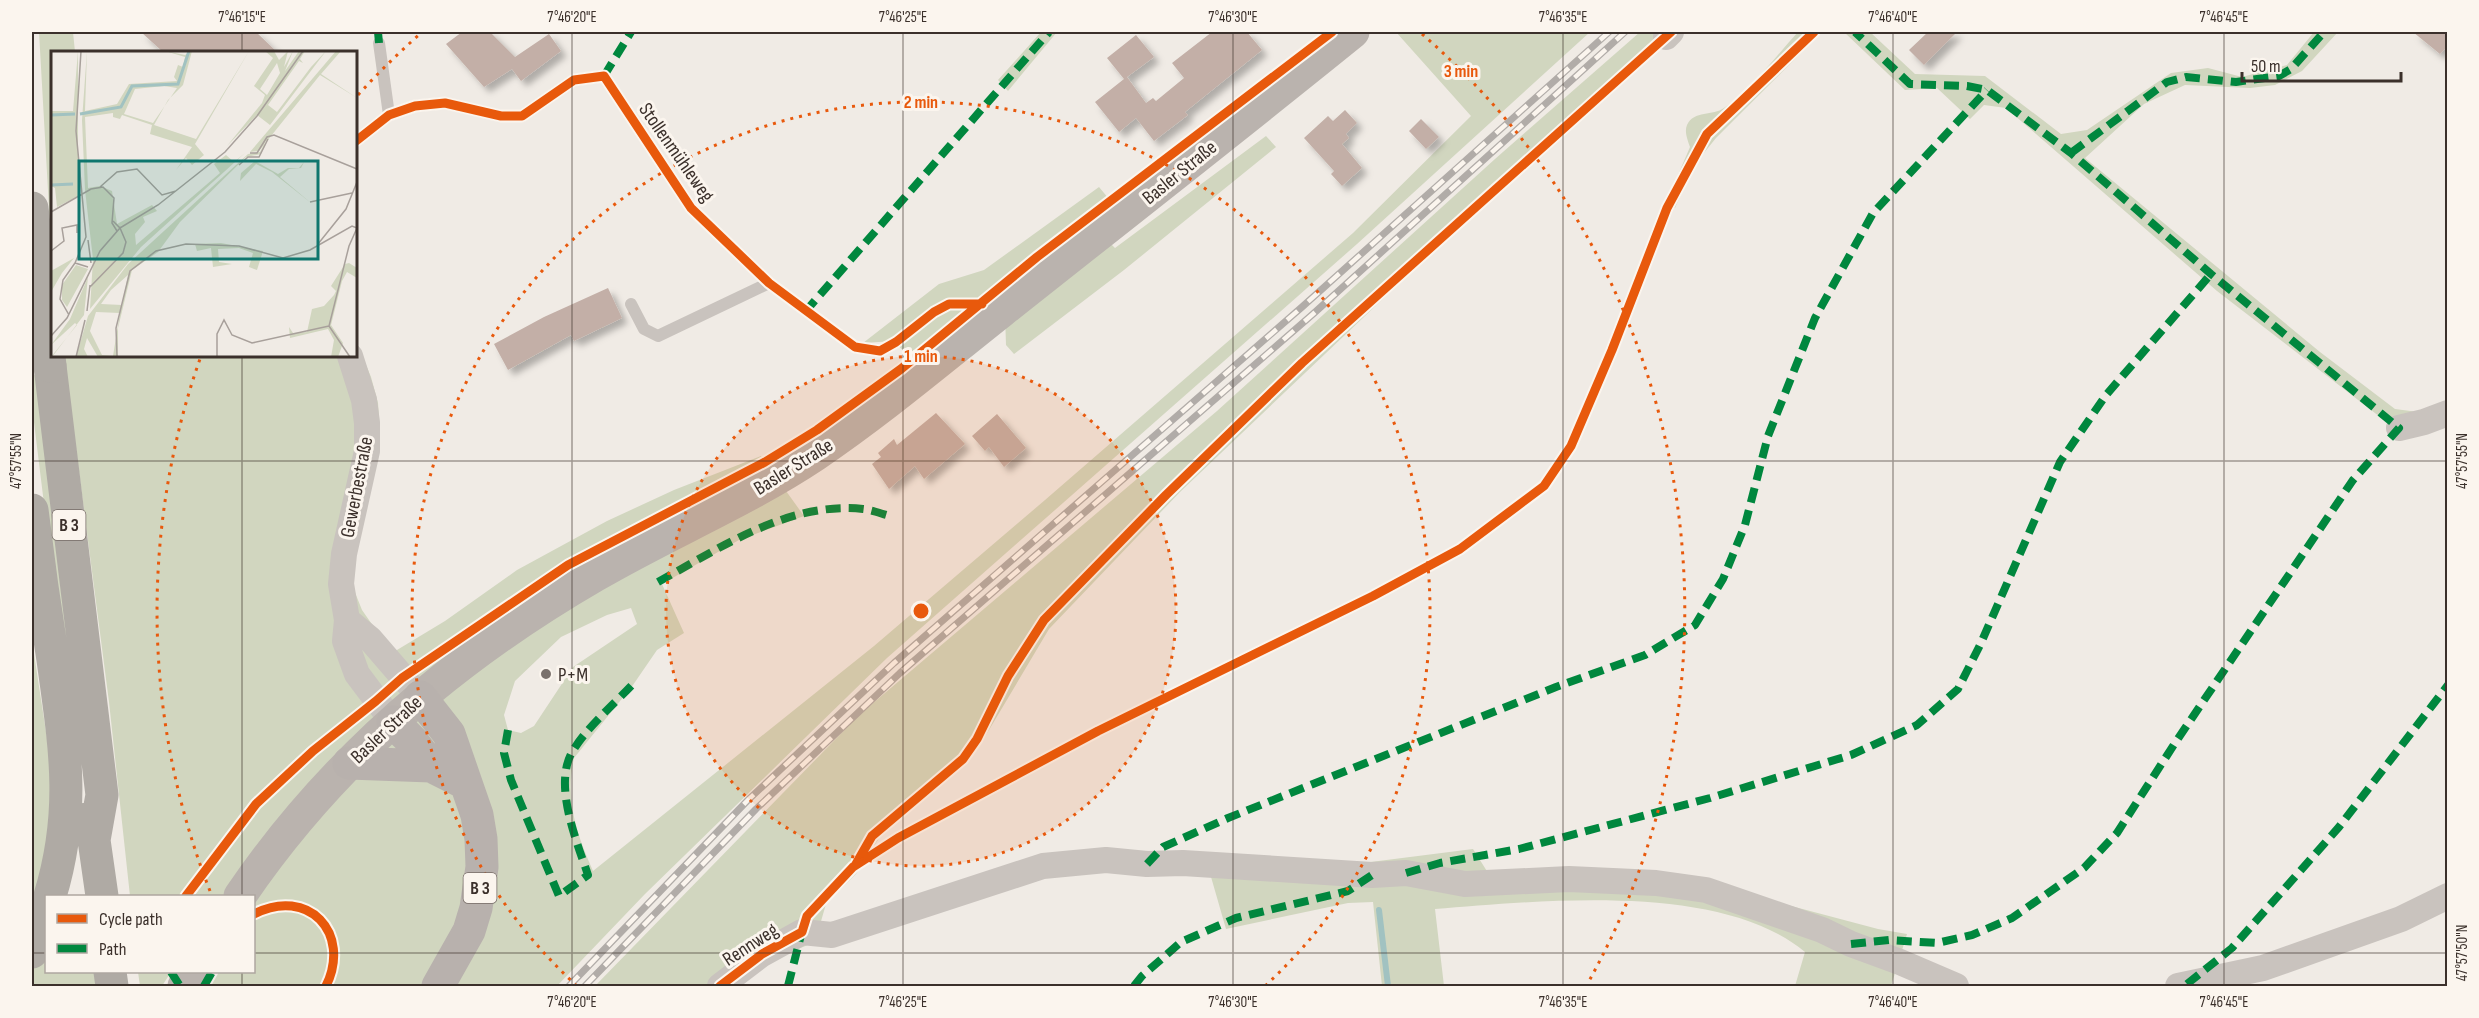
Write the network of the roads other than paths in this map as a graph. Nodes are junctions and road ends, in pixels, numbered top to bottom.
1 (1353, 32) edge
2 (379, 43) dead end
3 (389, 115) junction
4 (357, 140) edge
5 (32, 208) edge
6 (769, 283) junction
7 (631, 304) dead end
8 (1001, 312) junction
9 (48, 321) edge
10 (41, 356) edge
11 (350, 357) edge
12 (2448, 413) edge
13 (2399, 428) dead end
14 (32, 510) edge
15 (347, 620) junction
16 (420, 697) junction
17 (393, 722) junction
18 (66, 746) junction
19 (349, 763) junction
20 (431, 766) junction
21 (465, 783) junction
22 (94, 840) junction
23 (50, 895) edge
24 (102, 895) edge
25 (241, 895) edge
26 (2448, 896) edge
27 (45, 913) edge
28 (32, 952) edge
29 (191, 973) edge
30 (184, 987) edge
31 (438, 987) edge
32 (720, 987) edge
33 (1956, 987) edge
34 (2178, 987) edge

1 - 8 street, Basler Straße
2 - 3 lane
3 - 4 lane, Stollenmühleweg
3 - 6 lane, Stollenmühleweg
5 - 9 highway, B 3
6 - 7 lane
6 - 8 lane, Stollenmühleweg
8 - 16 street, Basler Straße
9 - 10 highway, B 3, bridge
10 - 22 highway, B 3
11 - 15 street, Gewerbestraße
12 - 13 street
14 - 18 highway, B 3
15 - 16 street
15 - 17 street, Gewerbestraße
16 - 17 street, Basler Straße
16 - 21 main road
17 - 19 street, Basler Straße
17 - 20 main road
18 - 22 highway, B 3
18 - 23 highway, B 3
19 - 20 main road
19 - 25 street, Basler Straße
20 - 21 main road
21 - 31 main road, B 3
22 - 24 highway, B 3
26 - 34 street
27 - 28 highway
29 - 30 street
32 - 33 street, Rennweg

